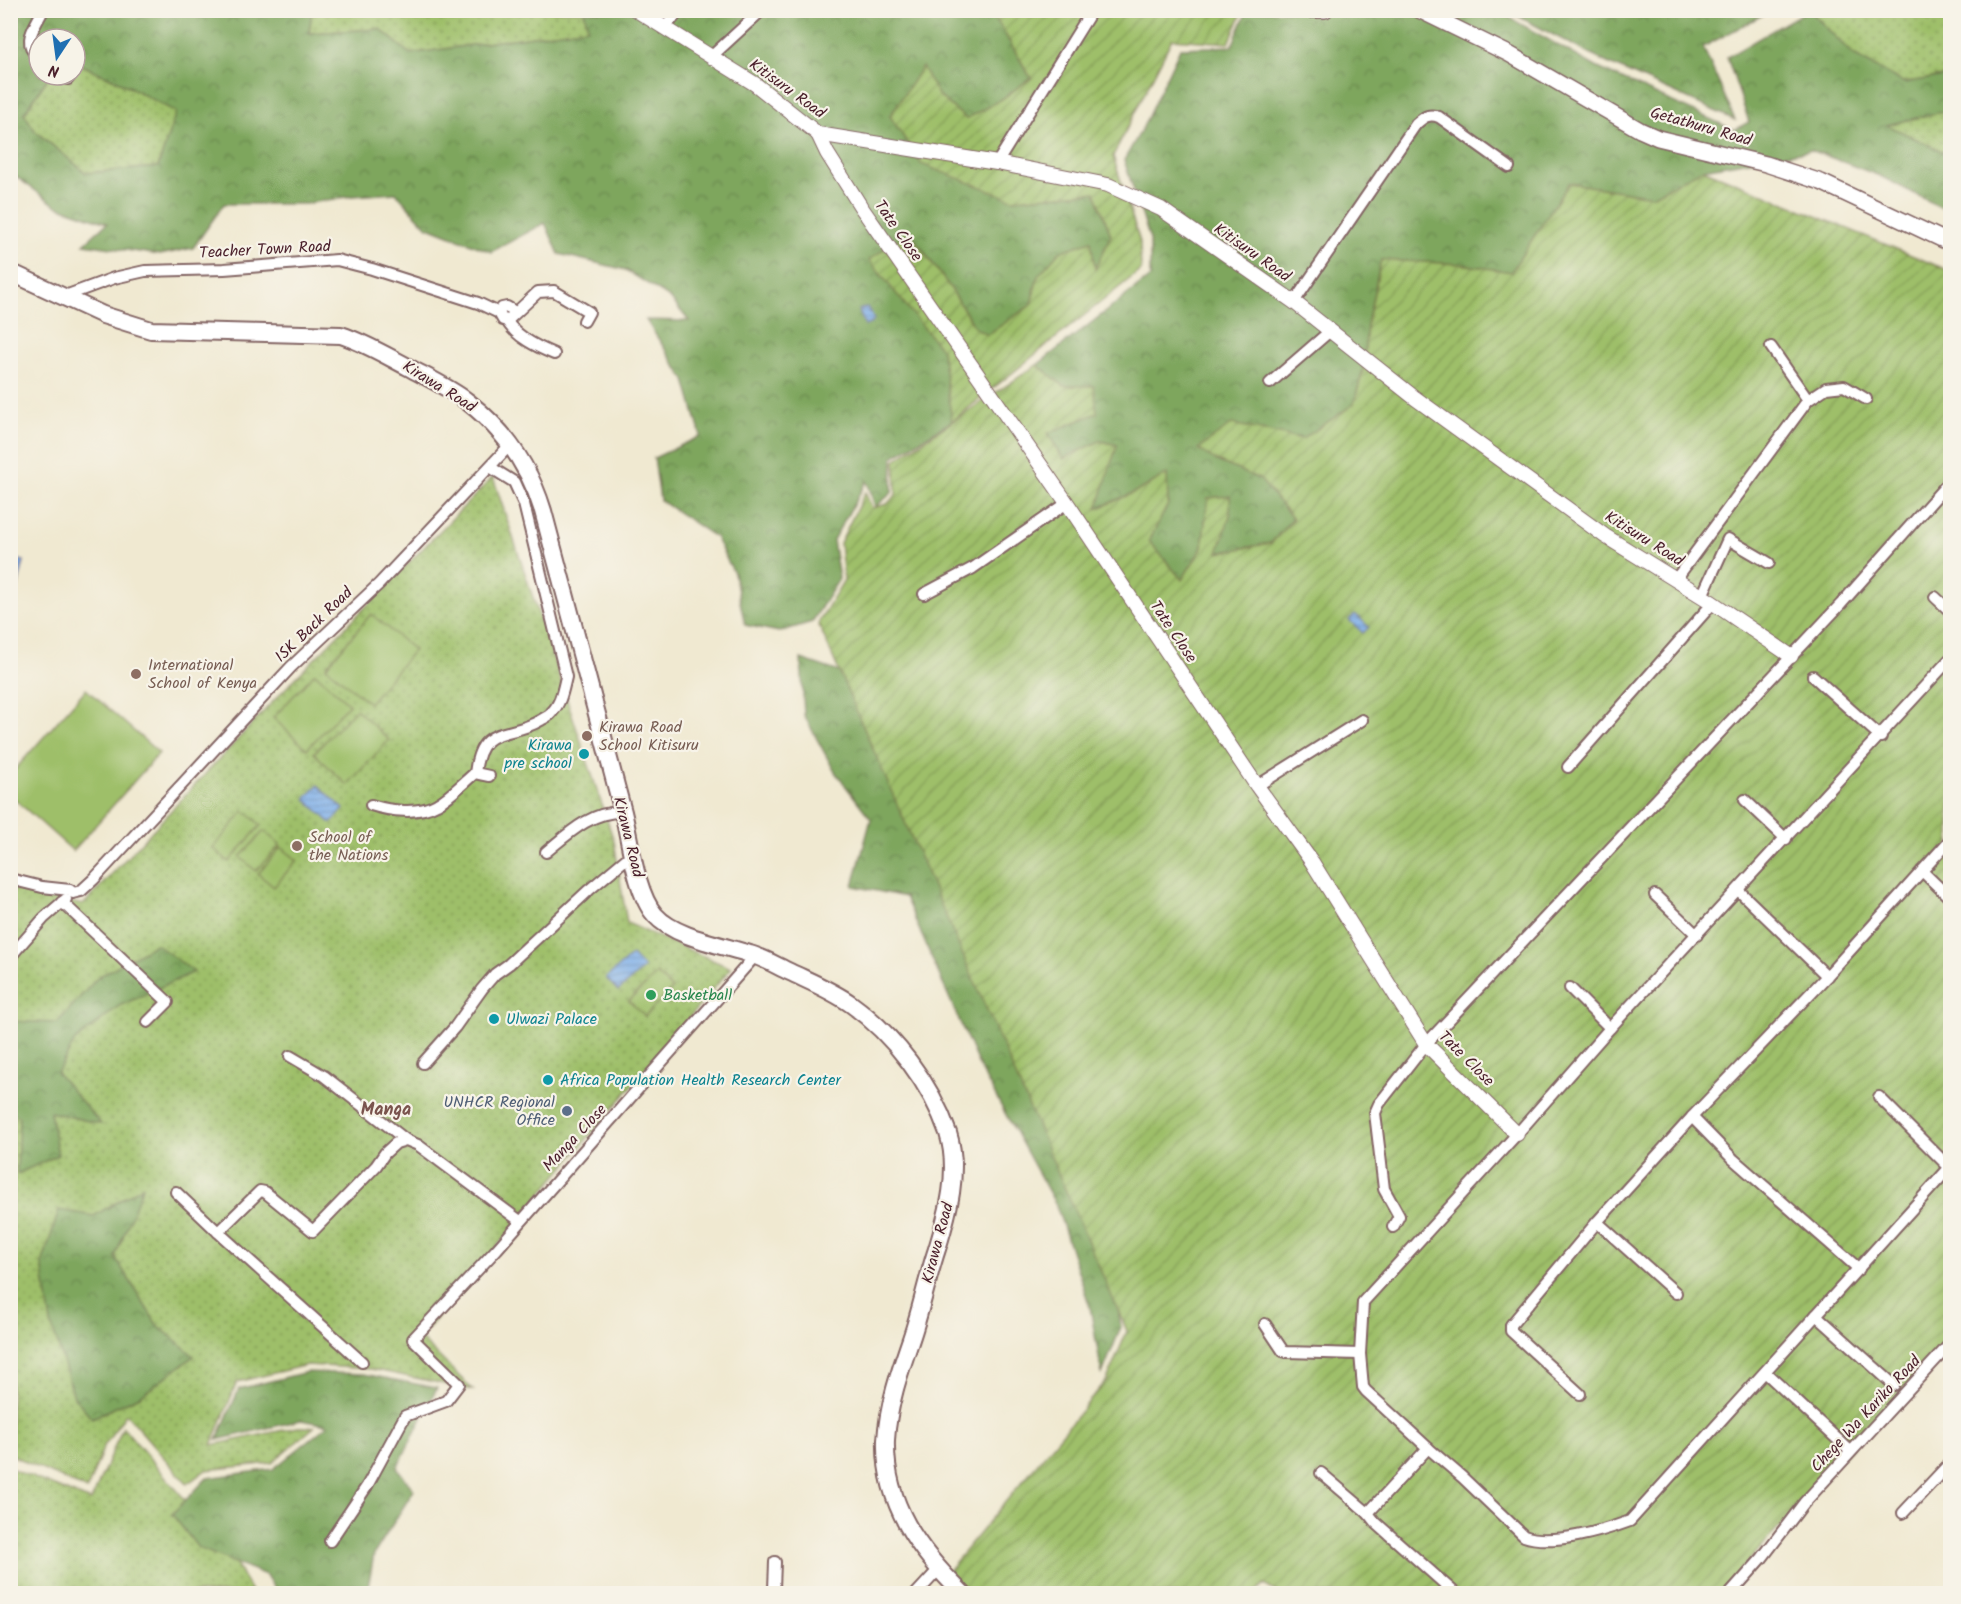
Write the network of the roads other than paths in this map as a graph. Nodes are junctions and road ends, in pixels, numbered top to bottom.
1 (43, 10) edge
2 (636, 10) edge
3 (680, 10) edge
4 (762, 10) edge
5 (1092, 10) edge
6 (1304, 10) edge
7 (1325, 10) edge
8 (1419, 10) edge
9 (36, 27) edge
10 (665, 27) junction
11 (712, 57) junction
12 (818, 134) junction
13 (997, 163) junction
14 (1509, 167) dead end
15 (1950, 243) edge
16 (10, 272) edge
17 (65, 296) junction
18 (1294, 302) junction
19 (506, 316) junction
20 (584, 321) dead end
21 (1330, 331) junction
22 (1771, 347) dead end
23 (554, 354) dead end
24 (1270, 383) dead end
25 (1866, 399) dead end
26 (1808, 400) junction
27 (510, 445) junction
28 (490, 467) junction
29 (1950, 481) edge
30 (1067, 503) junction
31 (1769, 563) dead end
32 (1676, 579) junction
33 (924, 594) dead end
34 (1935, 597) dead end
35 (1707, 599) junction
36 (1950, 611) edge
37 (1791, 656) junction
38 (1950, 659) edge
39 (1813, 676) dead end
40 (1362, 720) dead end
41 (1881, 736) junction
42 (1568, 767) dead end
43 (475, 774) junction
44 (489, 776) dead end
45 (1257, 786) junction
46 (1746, 800) dead end
47 (371, 805) dead end
48 (623, 812) junction
49 (1786, 839) junction
50 (1950, 840) edge
51 (546, 852) dead end
52 (632, 854) junction
53 (1922, 871) junction
54 (10, 879) edge
55 (70, 888) junction
56 (1738, 890) junction
57 (1655, 895) dead end
58 (1950, 898) edge
59 (62, 902) junction
60 (1697, 934) junction
61 (755, 956) junction
62 (10, 957) edge
63 (1827, 976) junction
64 (1570, 988) dead end
65 (148, 1022) dead end
66 (1610, 1028) junction
67 (1426, 1044) junction
68 (290, 1056) dead end
69 (423, 1063) dead end
70 (1879, 1097) dead end
71 (1692, 1117) junction
72 (1517, 1134) junction
73 (406, 1140) junction
74 (1950, 1167) edge
75 (176, 1192) dead end
76 (520, 1221) junction
77 (1597, 1222) junction
78 (1393, 1227) dead end
79 (218, 1232) junction
80 (1859, 1269) junction
81 (1676, 1293) dead end
82 (1816, 1315) junction
83 (1265, 1324) dead end
84 (1950, 1344) edge
85 (1360, 1354) junction
86 (362, 1362) dead end
87 (1766, 1373) junction
88 (1894, 1385) dead end
89 (1580, 1394) dead end
90 (1428, 1448) junction
91 (1848, 1449) dead end
92 (1950, 1463) edge
93 (1321, 1473) dead end
94 (1368, 1513) junction
95 (1903, 1513) dead end
96 (330, 1541) dead end
97 (775, 1562) dead end
98 (939, 1569) junction
99 (777, 1593) edge
100 (916, 1593) edge
101 (963, 1593) edge
102 (1456, 1593) edge
103 (1730, 1593) edge

1 - 9 street
2 - 10 street, Kitisuru Road
3 - 10 street
4 - 11 street
5 - 13 street
6 - 7 main road
8 - 15 main road, Getathuru Road
10 - 11 street, Kitisuru Road
11 - 12 street, Kitisuru Road
12 - 13 street, Kitisuru Road
12 - 30 street, Tate Close
13 - 18 street, Kitisuru Road
14 - 18 street
16 - 17 main road, Kirawa Road
17 - 19 street, Teacher Town Road
17 - 27 main road, Kirawa Road
18 - 21 street, Kitisuru Road
19 - 20 street
19 - 23 street
21 - 24 street
21 - 32 street, Kitisuru Road
22 - 26 street
25 - 26 street
26 - 32 street
27 - 28 street, ISK Back Road
27 - 48 main road, Kirawa Road
28 - 43 street
28 - 55 street, ISK Back Road
29 - 37 street
30 - 33 street
30 - 45 street, Tate Close
31 - 35 street
32 - 35 street, Kitisuru Road
34 - 36 street
35 - 37 street, Kitisuru Road
35 - 42 street
37 - 67 street
38 - 41 street
39 - 41 street
40 - 45 street
41 - 49 street
43 - 44 street
43 - 47 street
45 - 67 street, Tate Close
46 - 49 street
48 - 51 street
48 - 52 main road, Kirawa Road
49 - 56 street
50 - 53 street
52 - 61 main road, Kirawa Road
52 - 69 street
53 - 58 street
53 - 63 street
54 - 55 street
55 - 59 street, ISK Back Road
56 - 60 street
56 - 63 street
57 - 60 street
59 - 62 street, ISK Back Road
59 - 65 street
60 - 66 street
61 - 76 street, Manga Close
61 - 98 main road, Kirawa Road
63 - 71 street
64 - 66 street
66 - 72 street
67 - 72 street, Tate Close
67 - 78 street
68 - 73 street
70 - 74 street
71 - 77 street
71 - 80 street
72 - 85 street
73 - 76 street
73 - 79 street
74 - 80 street
75 - 79 street
76 - 96 street, Manga Close
77 - 81 street
77 - 89 street
79 - 86 street
80 - 82 street
82 - 87 street
82 - 88 street
83 - 85 street
84 - 103 street, Chege Wa Kariko Road
85 - 90 street
87 - 90 street
87 - 91 street
90 - 94 street
92 - 95 street
93 - 94 street
94 - 102 street
97 - 99 street
98 - 100 street
98 - 101 main road, Kirawa Road

